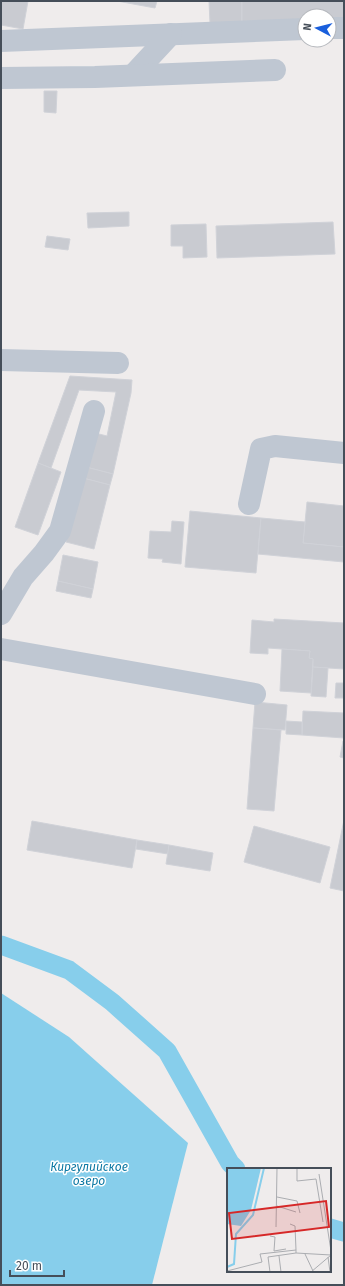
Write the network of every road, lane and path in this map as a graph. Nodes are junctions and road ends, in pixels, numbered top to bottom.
1 (297, 29) edge
2 (171, 34) junction
3 (1, 41) edge
4 (275, 70) dead end
5 (133, 76) junction
6 (1, 78) edge
7 (1, 360) edge
8 (118, 363) dead end
9 (94, 411) dead end
10 (344, 453) edge
11 (249, 504) dead end
12 (1, 614) edge
13 (1, 649) edge
14 (254, 694) dead end

1 - 2 street
2 - 3 street
2 - 5 street
4 - 5 street
5 - 6 street
7 - 8 street
9 - 12 street
10 - 11 street
13 - 14 street

